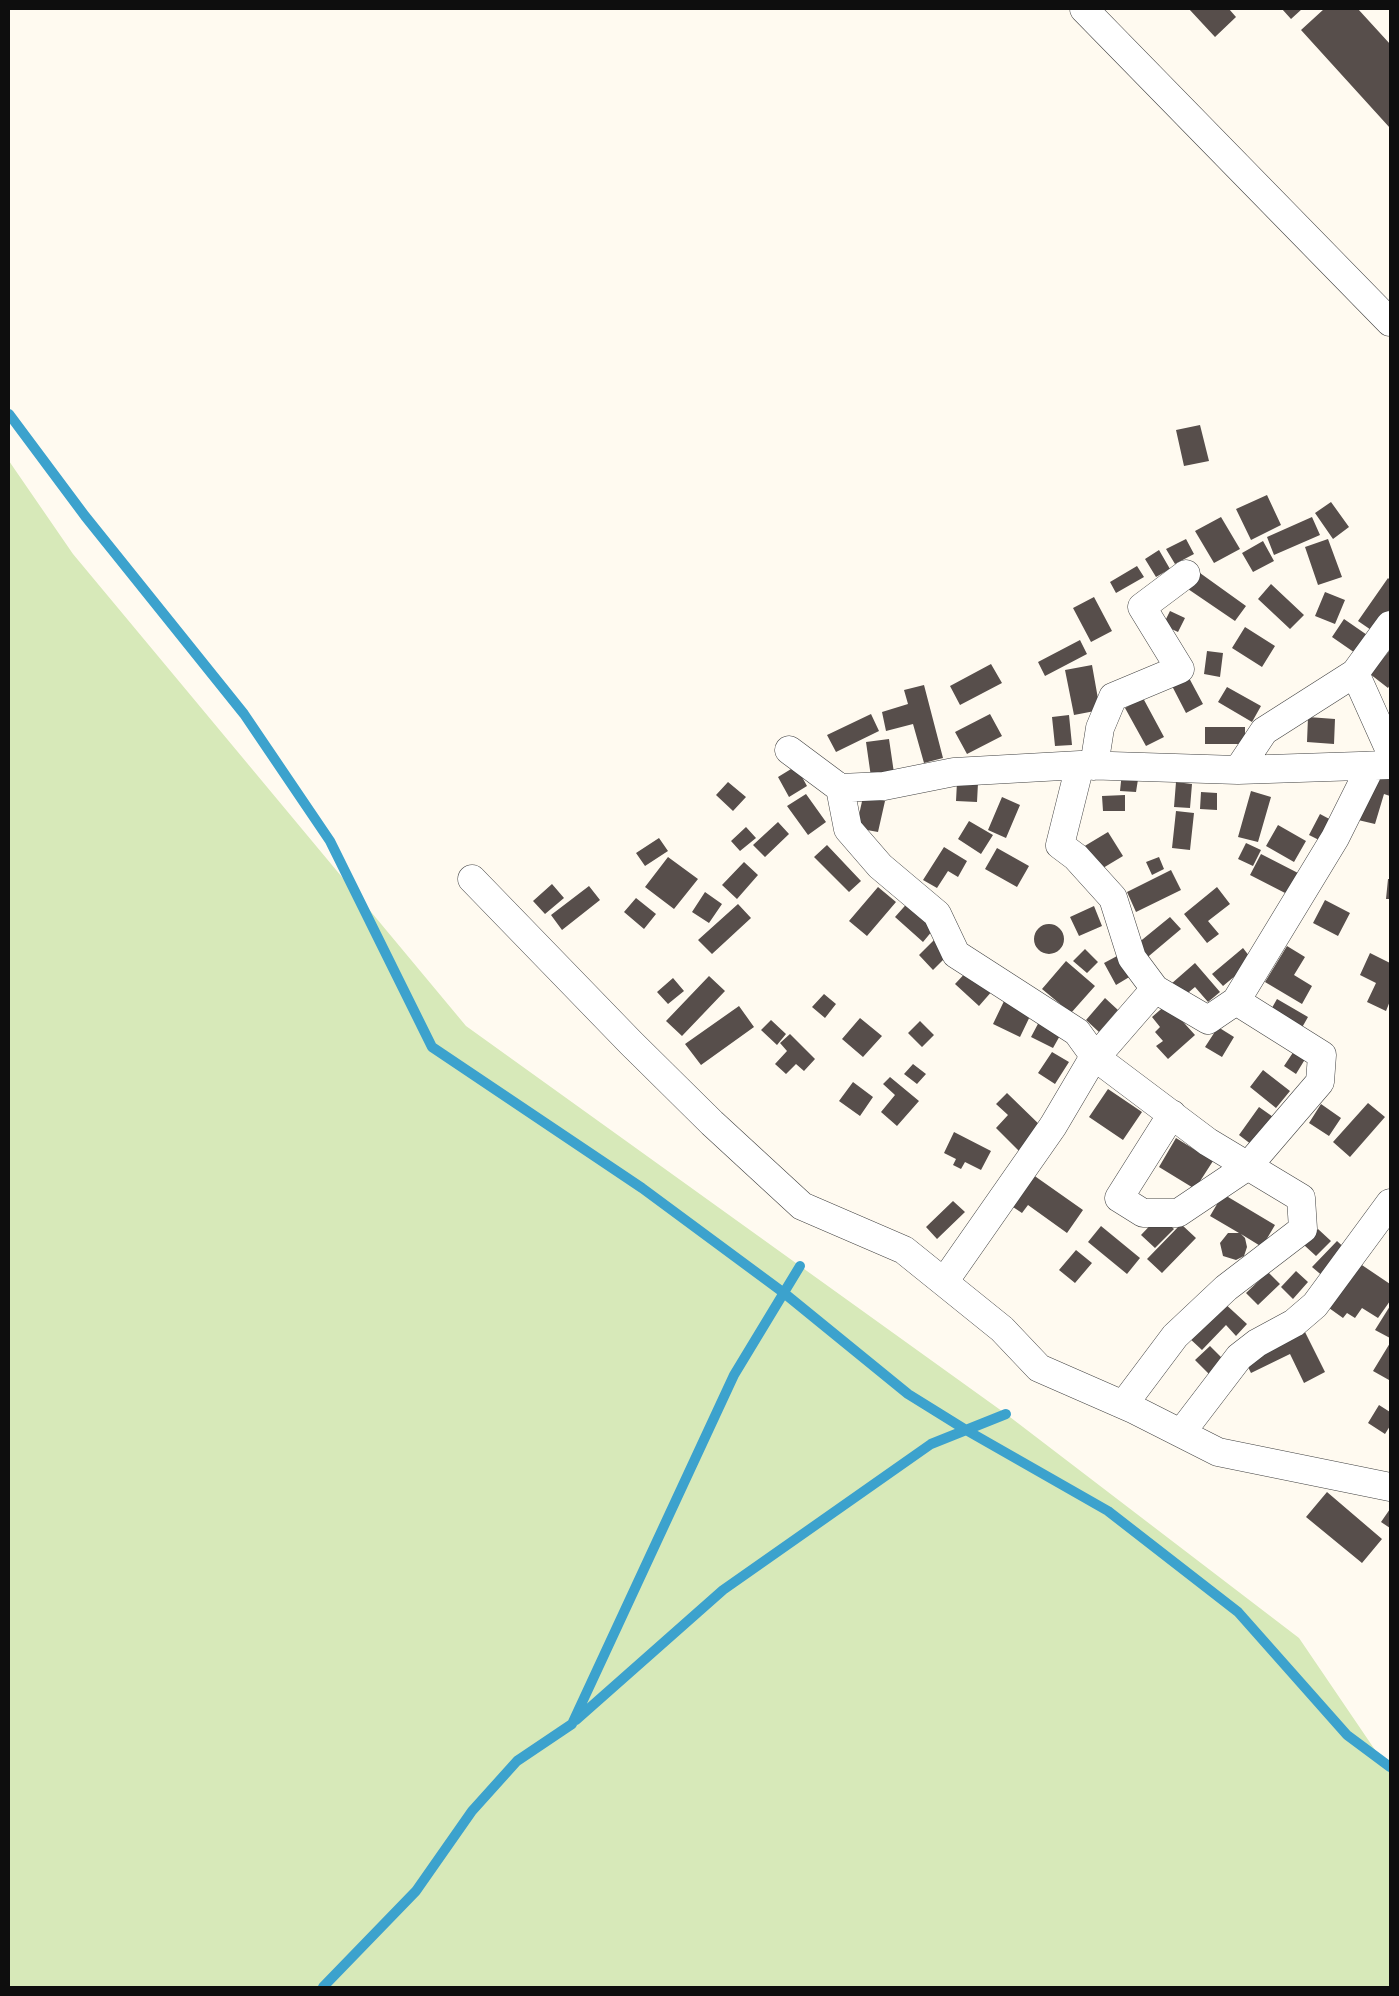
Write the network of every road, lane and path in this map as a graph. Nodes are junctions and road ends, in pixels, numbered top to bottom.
1 (1084, 9) edge
2 (1390, 322) edge
3 (1186, 574) dead end
4 (1390, 625) edge
5 (1355, 673) junction
6 (789, 750) dead end
7 (1384, 761) edge
8 (1087, 765) junction
9 (1238, 770) junction
10 (840, 788) junction
11 (472, 879) dead end
12 (1155, 989) junction
13 (1236, 1000) junction
14 (1095, 1057) junction
15 (1172, 1114) junction
16 (1248, 1166) junction
17 (1390, 1203) edge
18 (944, 1282) junction
19 (1124, 1404) junction
20 (1181, 1433) junction
21 (1390, 1487) edge

1 - 2 street
3 - 8 street
4 - 5 street
5 - 7 street
5 - 9 street
6 - 10 street
7 - 9 street
7 - 13 street
8 - 9 street
8 - 10 street
8 - 12 street
10 - 14 street
11 - 18 street
12 - 13 street
12 - 14 street
13 - 16 street
14 - 15 street
14 - 18 street
15 - 16 street
15 - 16 street
16 - 19 street
17 - 20 street
18 - 19 street
19 - 20 street
20 - 21 street

